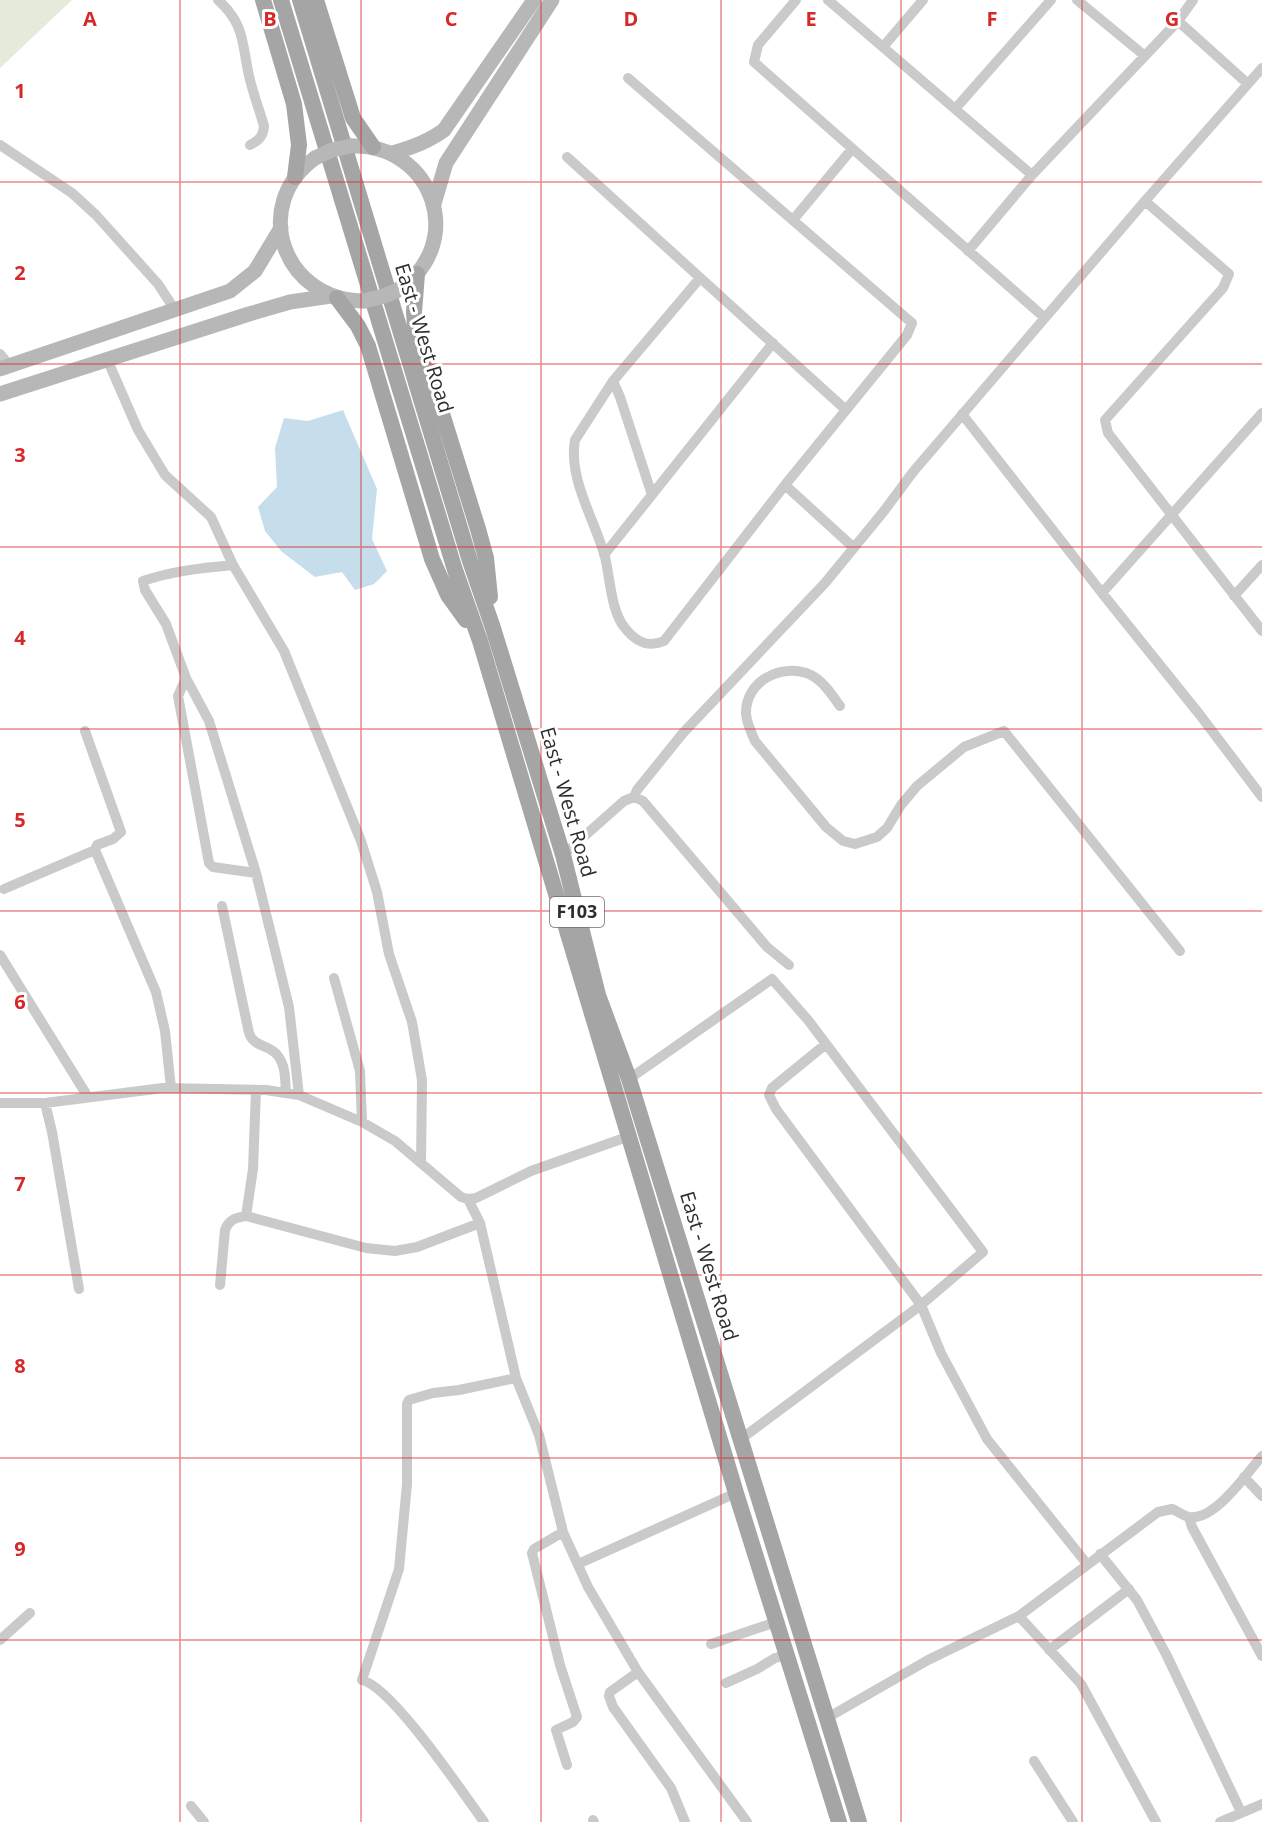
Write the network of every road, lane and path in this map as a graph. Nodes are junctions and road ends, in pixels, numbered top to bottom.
1 (218, 0) edge
2 (263, 0) edge
3 (281, 0) edge
4 (300, 0) edge
5 (316, 0) edge
6 (534, 0) edge
7 (552, 0) edge
8 (796, 0) edge
9 (828, 0) edge
10 (923, 0) edge
11 (1051, 0) edge
12 (1077, 0) edge
13 (1193, 0) edge
14 (1178, 21) junction
15 (883, 47) junction
16 (1145, 56) junction
17 (1262, 68) edge
18 (628, 78) dead end
19 (1248, 84) junction
20 (955, 109) junction
21 (0, 145) edge
22 (250, 145) dead end
23 (373, 147) junction
24 (852, 149) junction
25 (392, 153) junction
26 (567, 156) dead end
27 (1032, 175) junction
28 (295, 177) junction
29 (1145, 201) junction
30 (434, 204) junction
31 (793, 220) junction
32 (281, 228) junction
33 (968, 251) junction
34 (417, 274) junction
35 (700, 278) junction
36 (334, 297) junction
37 (175, 310) junction
38 (1045, 318) junction
39 (773, 343) junction
40 (107, 359) junction
41 (3, 362) edge
42 (612, 381) junction
43 (0, 394) edge
44 (846, 410) junction
45 (1262, 413) edge
46 (962, 414) junction
47 (785, 485) junction
48 (652, 495) junction
49 (1172, 515) junction
50 (853, 547) junction
51 (604, 555) junction
52 (233, 565) junction
53 (1262, 565) edge
54 (1102, 593) junction
55 (1234, 596) junction
56 (493, 628) junction
57 (1262, 631) edge
58 (480, 641) junction
59 (186, 678) junction
60 (840, 706) dead end
61 (85, 731) dead end
62 (634, 797) junction
63 (1262, 797) edge
64 (95, 850) junction
65 (563, 855) junction
66 (256, 873) junction
67 (4, 889) dead end
68 (222, 906) dead end
69 (1180, 951) dead end
70 (0, 955) edge
71 (789, 965) dead end
72 (334, 978) dead end
73 (826, 1044) junction
74 (629, 1079) junction
75 (171, 1088) junction
76 (256, 1090) junction
77 (286, 1093) junction
78 (299, 1095) junction
79 (88, 1097) junction
80 (0, 1103) edge
81 (45, 1103) junction
82 (362, 1122) junction
83 (627, 1137) junction
84 (421, 1163) junction
85 (468, 1199) junction
86 (246, 1216) junction
87 (480, 1223) junction
88 (220, 1285) dead end
89 (79, 1289) dead end
90 (921, 1305) junction
91 (516, 1378) junction
92 (741, 1439) junction
93 (1262, 1456) edge
94 (1244, 1476) junction
95 (735, 1493) junction
96 (1262, 1496) edge
97 (1188, 1517) junction
98 (564, 1532) junction
99 (1100, 1554) junction
100 (578, 1564) junction
101 (1087, 1564) junction
102 (1129, 1589) junction
103 (30, 1613) dead end
104 (1019, 1616) junction
105 (776, 1622) junction
106 (0, 1640) edge
107 (711, 1644) dead end
108 (1049, 1650) junction
109 (786, 1655) junction
110 (1262, 1656) edge
111 (638, 1672) junction
112 (726, 1683) dead end
113 (827, 1718) junction
114 (1034, 1761) dead end
115 (567, 1766) dead end
116 (1262, 1804) edge
117 (191, 1806) dead end
118 (1240, 1812) junction
119 (204, 1822) edge
120 (484, 1822) edge
121 (685, 1822) edge
122 (746, 1822) edge
123 (839, 1822) edge
124 (859, 1822) edge
125 (1073, 1822) edge
126 (1156, 1822) edge
127 (1220, 1822) edge

1 - 22 street
2 - 28 main road
3 - 58 main road, East - West Road / F103
4 - 56 main road, East - West Road / F103
5 - 23 main road
6 - 25 main road
7 - 30 main road
8 - 24 street
9 - 15 street
10 - 15 street
11 - 20 street
12 - 16 street
13 - 14 street
14 - 16 street
14 - 19 street
15 - 20 street
16 - 27 street
17 - 19 street
18 - 31 street
19 - 29 street
20 - 27 street
21 - 37 street
23 - 25 main road
23 - 28 main road, bridge
24 - 31 street
24 - 33 street
25 - 30 main road
26 - 35 street
27 - 33 street
28 - 32 main road
29 - 38 street
29 - 49 street
30 - 34 main road
31 - 44 street
32 - 36 main road
32 - 37 main road
33 - 38 street
34 - 36 main road, bridge
34 - 56 main road
35 - 39 street
35 - 42 street
36 - 40 main road
36 - 58 main road
37 - 41 main road
38 - 46 street
39 - 44 street
39 - 48 street
40 - 43 main road
40 - 52 street
42 - 48 street
42 - 51 street
44 - 47 street
45 - 49 street
46 - 50 street
46 - 54 street
47 - 50 street
47 - 51 street
48 - 51 street
49 - 54 street
49 - 55 street
50 - 62 street
52 - 59 street
52 - 84 street
53 - 55 street
54 - 63 street
55 - 57 street
56 - 65 main road, East - West Road / F103
58 - 83 main road, East - West Road / F103
59 - 66 street
59 - 66 street
60 - 69 street
61 - 64 street
62 - 65 street
62 - 71 street
64 - 67 street
64 - 75 street
65 - 74 main road, East - West Road / F103
66 - 78 street
68 - 77 street
70 - 79 street
72 - 82 street
73 - 74 street
73 - 90 street
73 - 90 street
74 - 92 main road, East - West Road / F103
75 - 76 street
75 - 79 street
76 - 77 street
76 - 86 street
77 - 78 street
78 - 82 street
79 - 81 street
80 - 81 street
81 - 89 street
82 - 84 street
83 - 85 street
83 - 95 main road, East - West Road / F103
84 - 85 street
85 - 87 street
86 - 87 street
86 - 88 street
87 - 91 street
90 - 92 street
90 - 101 street
91 - 98 street
91 - 120 street
92 - 113 main road, East - West Road / F103
93 - 94 street
94 - 96 street
94 - 97 street
95 - 100 street
95 - 105 main road, East - West Road / F103
97 - 99 street
97 - 110 street
98 - 100 street
98 - 115 street
99 - 101 street
99 - 102 street
100 - 111 street
101 - 104 street
102 - 108 street
102 - 118 street
103 - 106 street
104 - 108 street
104 - 113 street
105 - 107 street
105 - 109 main road, East - West Road / F103
108 - 126 street
109 - 112 street
109 - 123 main road, East - West Road / F103
111 - 121 street
111 - 122 street
113 - 124 main road, East - West Road / F103
114 - 125 street
116 - 118 street
117 - 119 street
118 - 127 street

